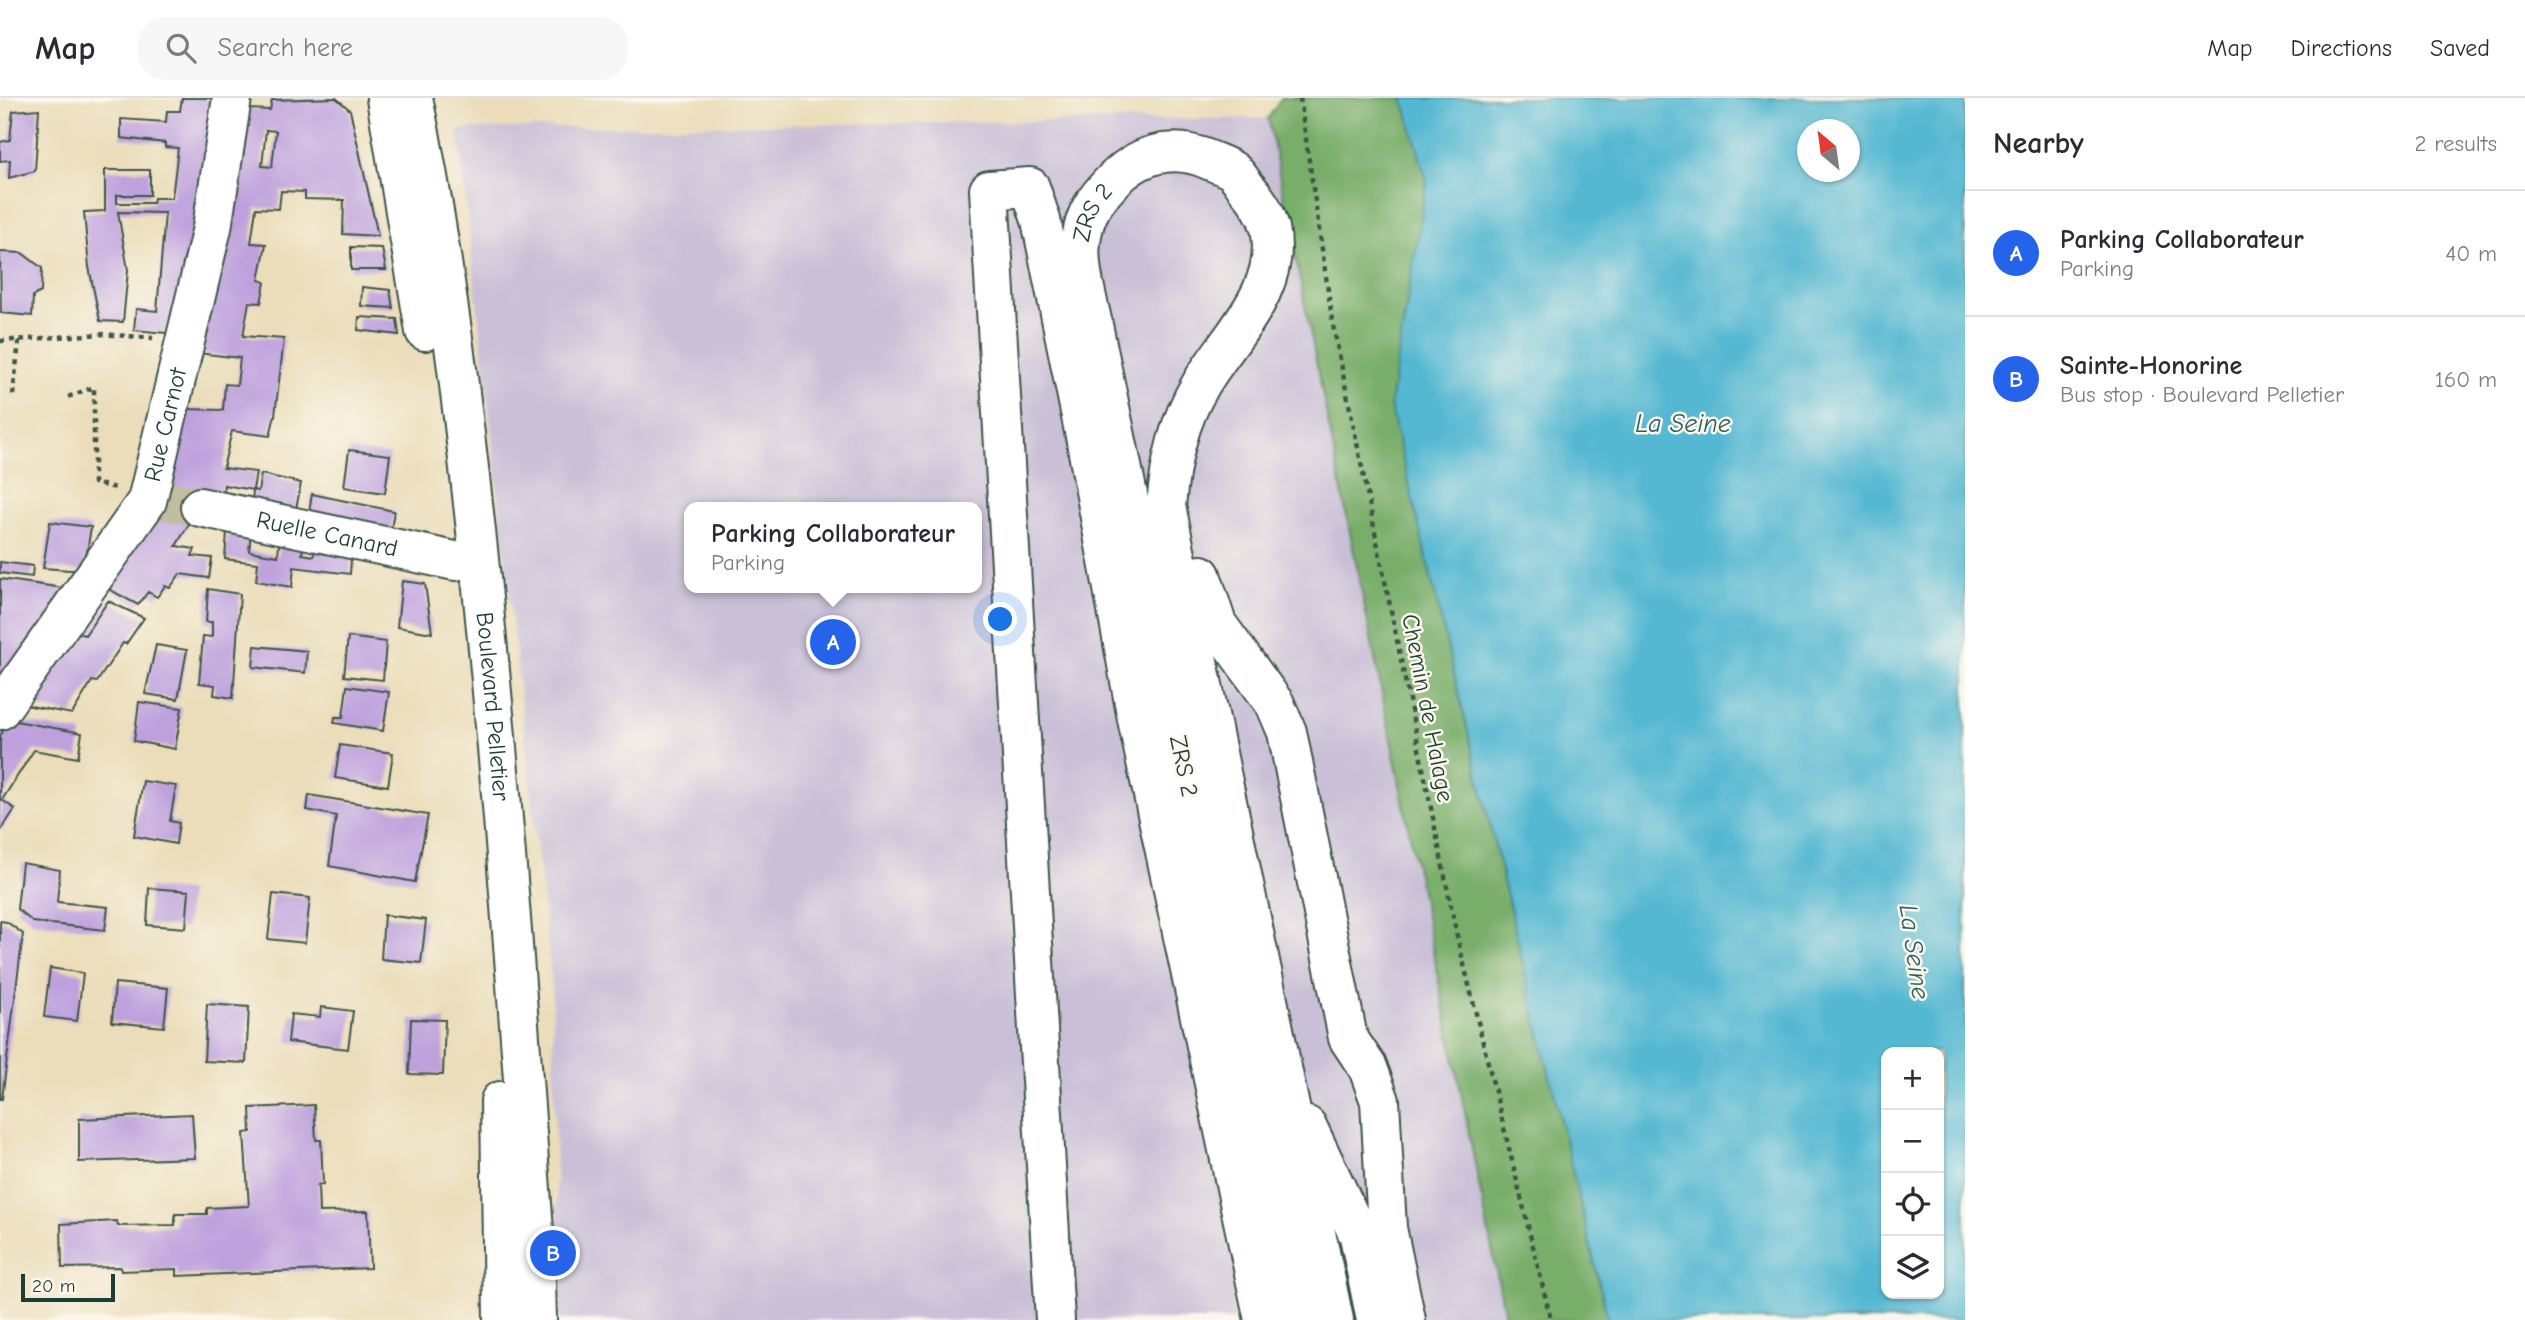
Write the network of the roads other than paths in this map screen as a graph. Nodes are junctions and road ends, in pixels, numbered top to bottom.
1 (232, 98) edge
2 (386, 98) edge
3 (413, 98) edge
4 (1200, 385) junction
5 (200, 507) tunnel mouth
6 (455, 561) junction
7 (0, 710) edge
8 (1285, 1083) junction
9 (503, 1320) edge
10 (537, 1320) edge
11 (1055, 1320) edge
12 (1264, 1320) edge
13 (1298, 1320) edge
14 (1334, 1320) edge
15 (1376, 1320) edge
16 (1406, 1320) edge

1 - 7 main road, Rue Carnot
2 - 6 main road, Boulevard Pelletier
3 - 10 main road, Boulevard Pelletier
4 - 8 main road, ZRS 2
4 - 13 main road, ZRS 2
4 - 16 main road
5 - 6 main road, Ruelle Canard
6 - 9 main road, Boulevard Pelletier
8 - 14 main road, ZRS 2
8 - 15 main road, ZRS 2
11 - 12 main road

